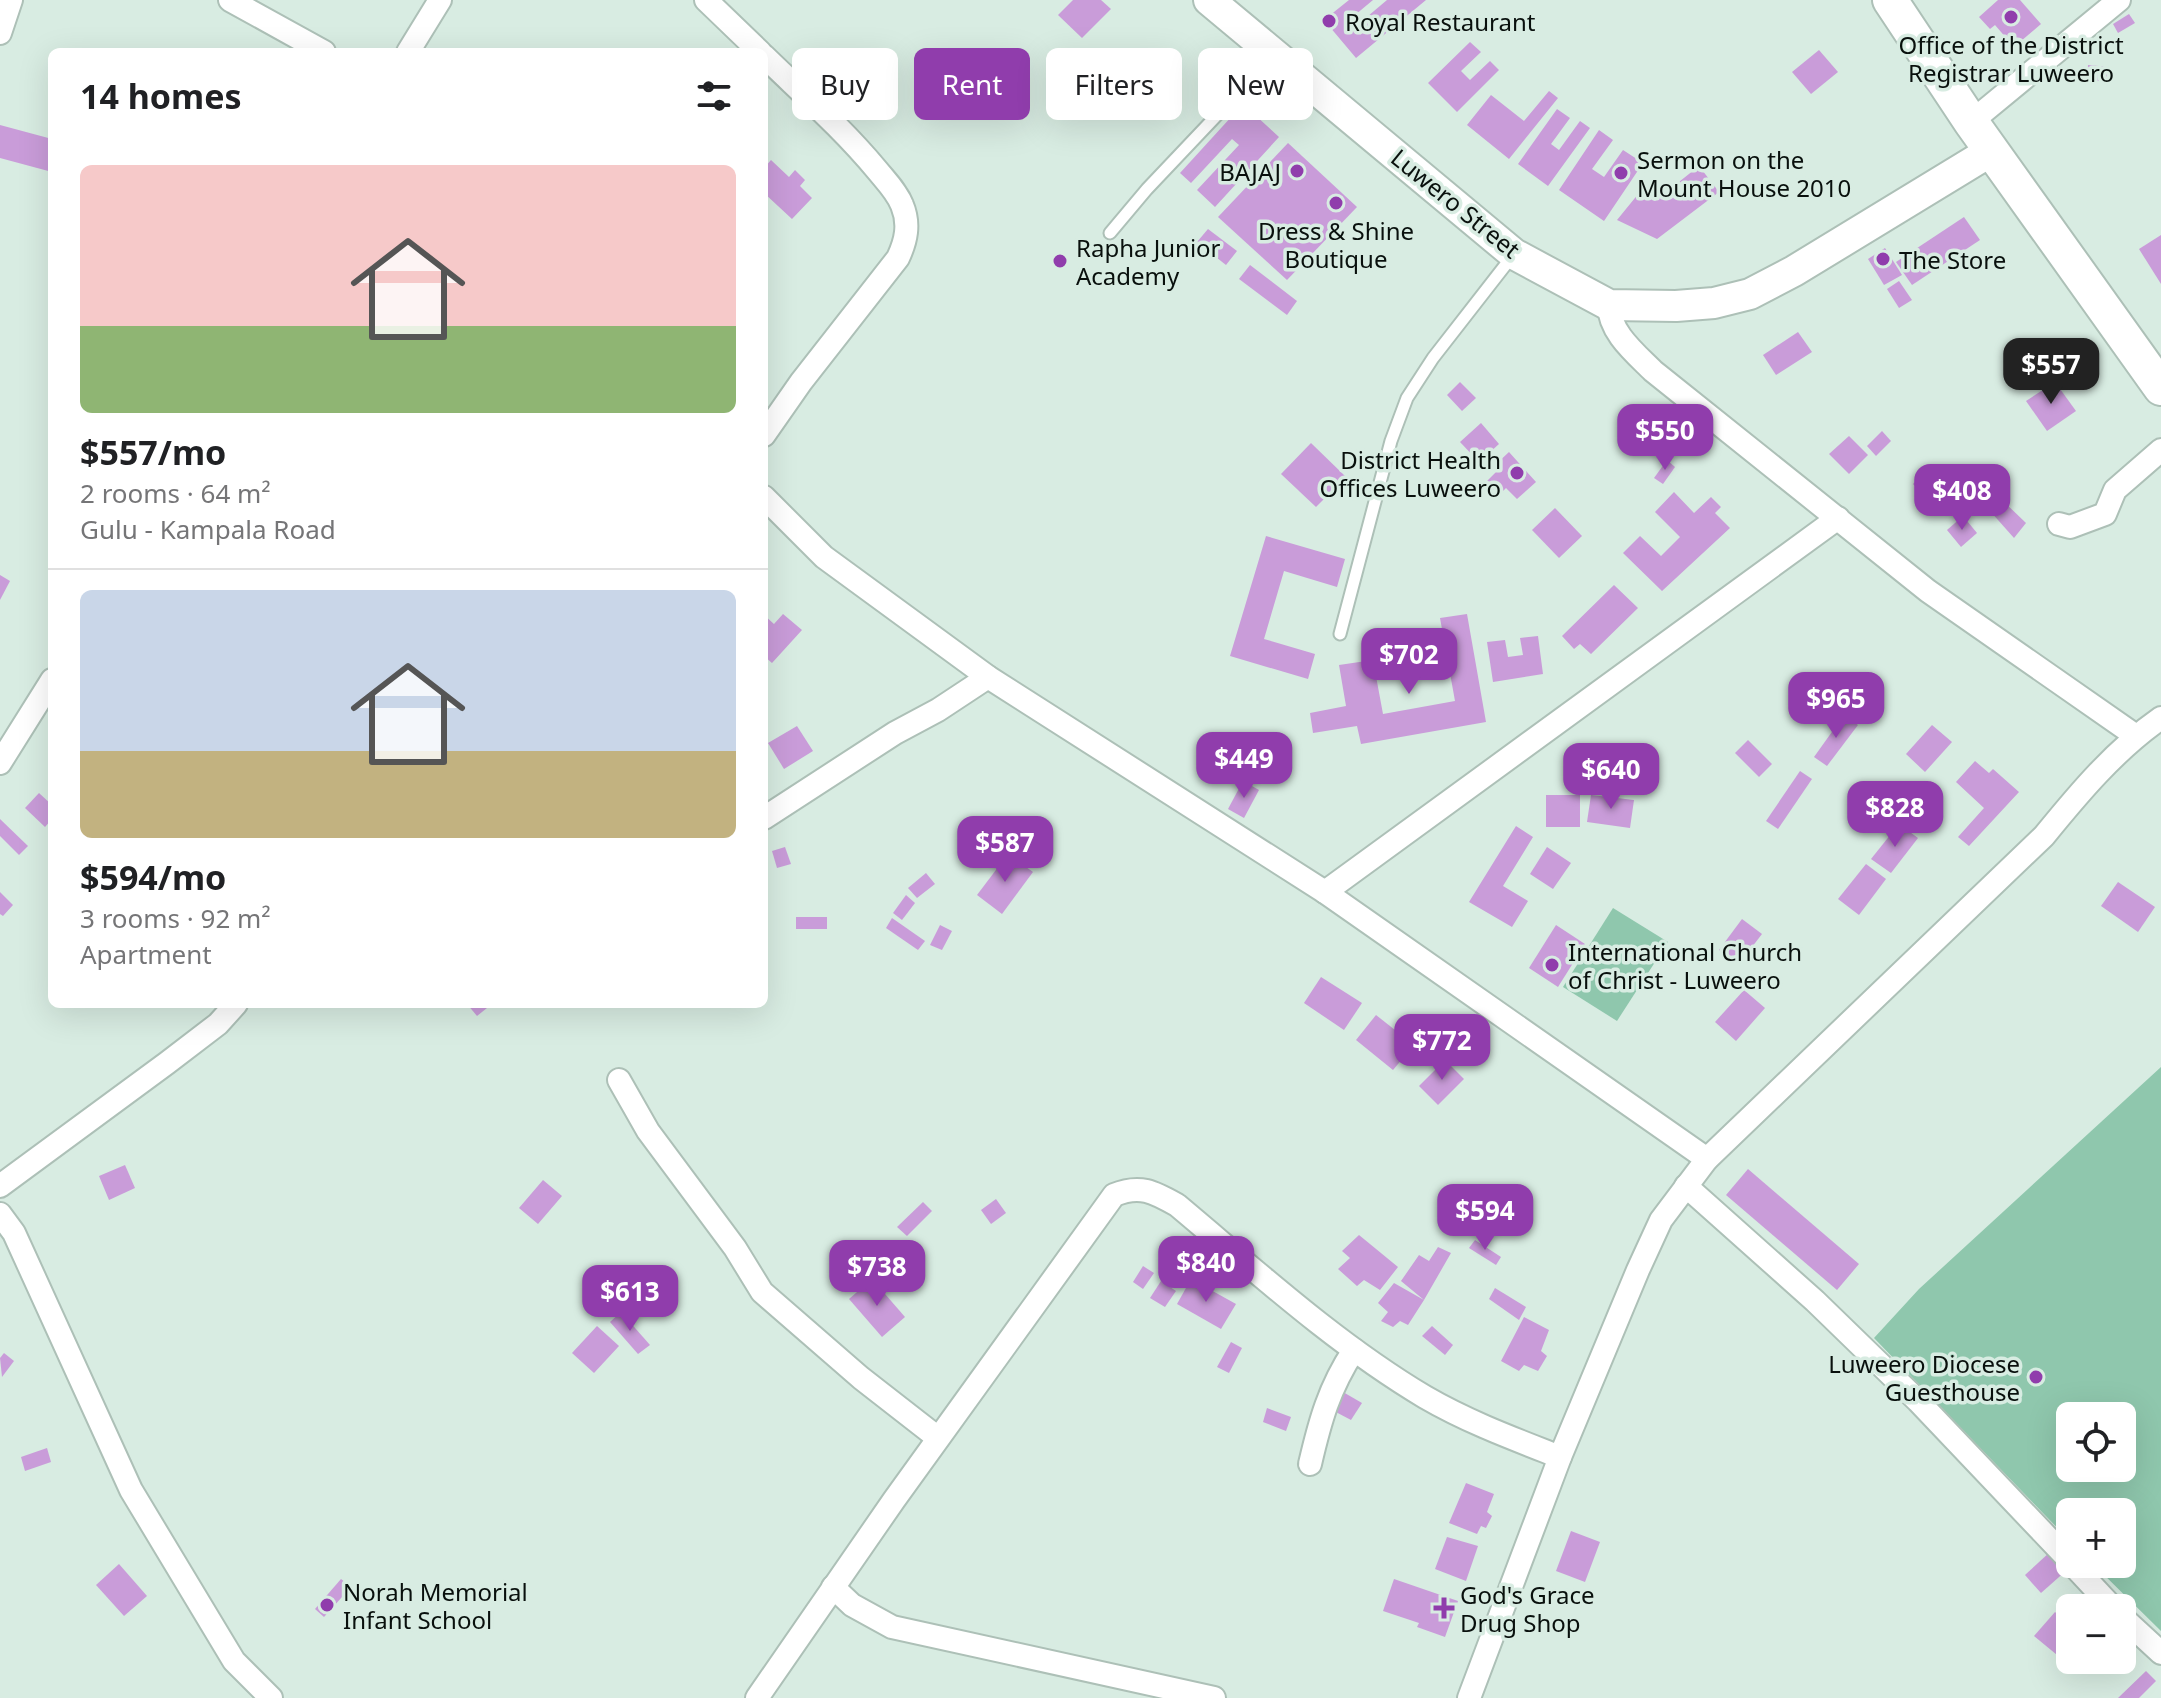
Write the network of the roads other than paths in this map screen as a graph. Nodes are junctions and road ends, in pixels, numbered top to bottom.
1 (11, 0) edge
2 (230, 0) edge
3 (440, 0) edge
4 (706, 0) edge
5 (1209, 0) edge
6 (1890, 0) edge
7 (2119, 0) edge
8 (0, 33) edge
9 (317, 48) edge
10 (410, 48) edge
11 (756, 48) edge
12 (1266, 48) edge
13 (768, 60) edge
14 (1313, 87) edge
15 (1212, 120) edge
16 (1971, 122) junction
17 (1991, 151) junction
18 (1110, 233) dead end
19 (1514, 254) junction
20 (1609, 305) junction
21 (2161, 388) edge
22 (768, 429) edge
23 (2161, 450) edge
24 (768, 501) edge
25 (1838, 518) junction
26 (2059, 524) dead end
27 (1340, 634) dead end
28 (988, 677) junction
29 (48, 686) edge
30 (2161, 718) edge
31 (2136, 736) junction
32 (0, 763) edge
33 (768, 815) edge
34 (1325, 892) junction
35 (232, 1008) edge
36 (619, 1080) dead end
37 (1707, 1159) junction
38 (0, 1186) edge
39 (1686, 1186) junction
40 (0, 1214) edge
41 (1354, 1350) junction
42 (938, 1438) junction
43 (1560, 1457) junction
44 (1310, 1464) dead end
45 (2056, 1547) edge
46 (2085, 1578) edge
47 (833, 1587) junction
48 (2100, 1594) edge
49 (2136, 1630) edge
50 (2161, 1653) edge
51 (271, 1698) edge
52 (757, 1698) edge
53 (1214, 1698) edge
54 (1469, 1698) edge

1 - 8 street
2 - 9 street
3 - 10 street
4 - 11 street
5 - 12 main road, Luwero Street
6 - 16 main road
7 - 16 street
13 - 22 street
14 - 19 main road, Luwero Street
15 - 18 lane
16 - 17 main road
17 - 20 main road, Luwero Street
17 - 21 main road
19 - 20 main road, Luwero Street
19 - 27 lane
20 - 25 street
23 - 26 street
24 - 28 street
25 - 31 street
25 - 34 street
28 - 33 street
28 - 34 street
29 - 32 street
30 - 31 street
31 - 37 street
34 - 37 street
35 - 38 street
36 - 42 street
37 - 39 street
39 - 43 street
39 - 45 street
40 - 51 street
41 - 42 street
41 - 43 street
41 - 44 street
42 - 47 street
43 - 54 street
46 - 48 street
47 - 52 street
47 - 53 street
49 - 50 street

